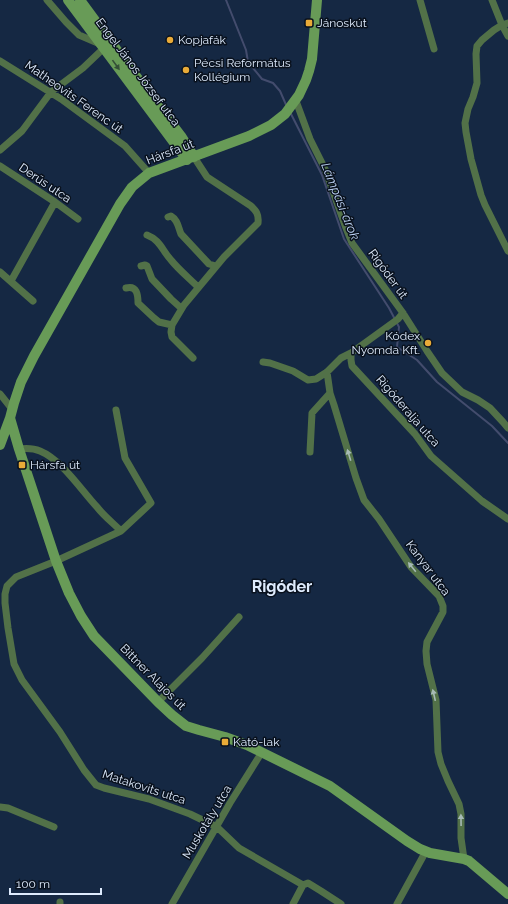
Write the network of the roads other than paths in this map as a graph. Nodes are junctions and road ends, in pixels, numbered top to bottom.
1 (48, 0) edge
2 (68, 0) edge
3 (80, 0) edge
4 (317, 0) edge
5 (420, 0) edge
6 (492, 0) edge
7 (505, 24) edge
8 (508, 36) edge
9 (102, 46) junction
10 (434, 49) dead end
11 (0, 61) edge
12 (51, 92) junction
13 (294, 103) junction
14 (0, 150) edge
15 (190, 158) junction
16 (0, 166) edge
17 (149, 173) junction
18 (55, 202) junction
19 (168, 217) dead end
20 (78, 219) dead end
21 (147, 235) dead end
22 (508, 251) edge
23 (141, 266) dead end
24 (216, 266) junction
25 (0, 272) edge
26 (11, 281) junction
27 (198, 287) junction
28 (126, 288) dead end
29 (33, 301) dead end
30 (182, 308) junction
31 (398, 318) junction
32 (172, 325) junction
33 (351, 353) junction
34 (193, 358) dead end
35 (262, 362) dead end
36 (327, 372) junction
37 (330, 393) junction
38 (0, 394) edge
39 (116, 410) dead end
40 (11, 414) junction
41 (508, 428) edge
42 (0, 445) edge
43 (19, 449) junction
44 (310, 452) dead end
45 (508, 519) edge
46 (121, 531) junction
47 (56, 561) junction
48 (239, 617) dead end
49 (158, 702) junction
50 (262, 752) junction
51 (0, 807) edge
52 (54, 827) dead end
53 (217, 827) junction
54 (426, 851) junction
55 (464, 859) junction
56 (303, 885) junction
57 (508, 894) edge
58 (172, 904) edge
59 (293, 904) edge
60 (341, 904) edge
61 (397, 904) edge

1 - 9 street
2 - 9 street, Engel János József utca
3 - 15 street, Engel János József utca
4 - 13 street, Hársfa út
5 - 10 street
6 - 7 street
7 - 8 street
7 - 22 street
9 - 12 street
9 -> 15 street, Engel János József utca
11 - 12 street, Matheovits Ferenc út
12 - 14 street
12 - 17 street, Matheovits Ferenc út
13 - 15 street, Hársfa út
13 - 31 street, Rigóder út
15 - 17 street, Hársfa út
15 - 24 street
16 - 18 street, Derűs utca
17 - 40 street, Hársfa út
18 - 20 street, Derűs utca
18 - 26 street
19 - 24 street
21 - 27 street
23 - 30 street
24 - 27 street
25 - 26 street
26 - 29 street
27 - 30 street
28 - 32 street
30 - 32 street
31 - 33 street
31 - 41 street, Rigóder út
32 - 34 street
33 - 36 street
33 - 45 street, Rigóderalja utca
35 - 36 street
36 - 37 street, Kanyar utca
37 - 44 street
55 -> 37 street, Kanyar utca
38 - 40 street
39 - 46 street, Matakovits utca
40 - 42 street, Hársfa út
40 - 43 street, Bittner Alajos út
43 - 46 street
43 - 47 street, Bittner Alajos út
46 - 47 street, Matakovits utca
47 - 49 street, Bittner Alajos út
47 - 53 street, Matakovits utca
48 - 49 street
49 - 50 street, Bittner Alajos út
50 - 53 street, Muskotály utca
50 - 54 street, Bittner Alajos út
51 - 52 street
53 - 56 street, Matakovits utca
53 - 58 street, Muskotály utca
54 - 55 street, Bittner Alajos út
54 - 61 street
55 - 57 street, Bittner Alajos út
56 - 59 street
56 - 60 street, Matakovits utca

